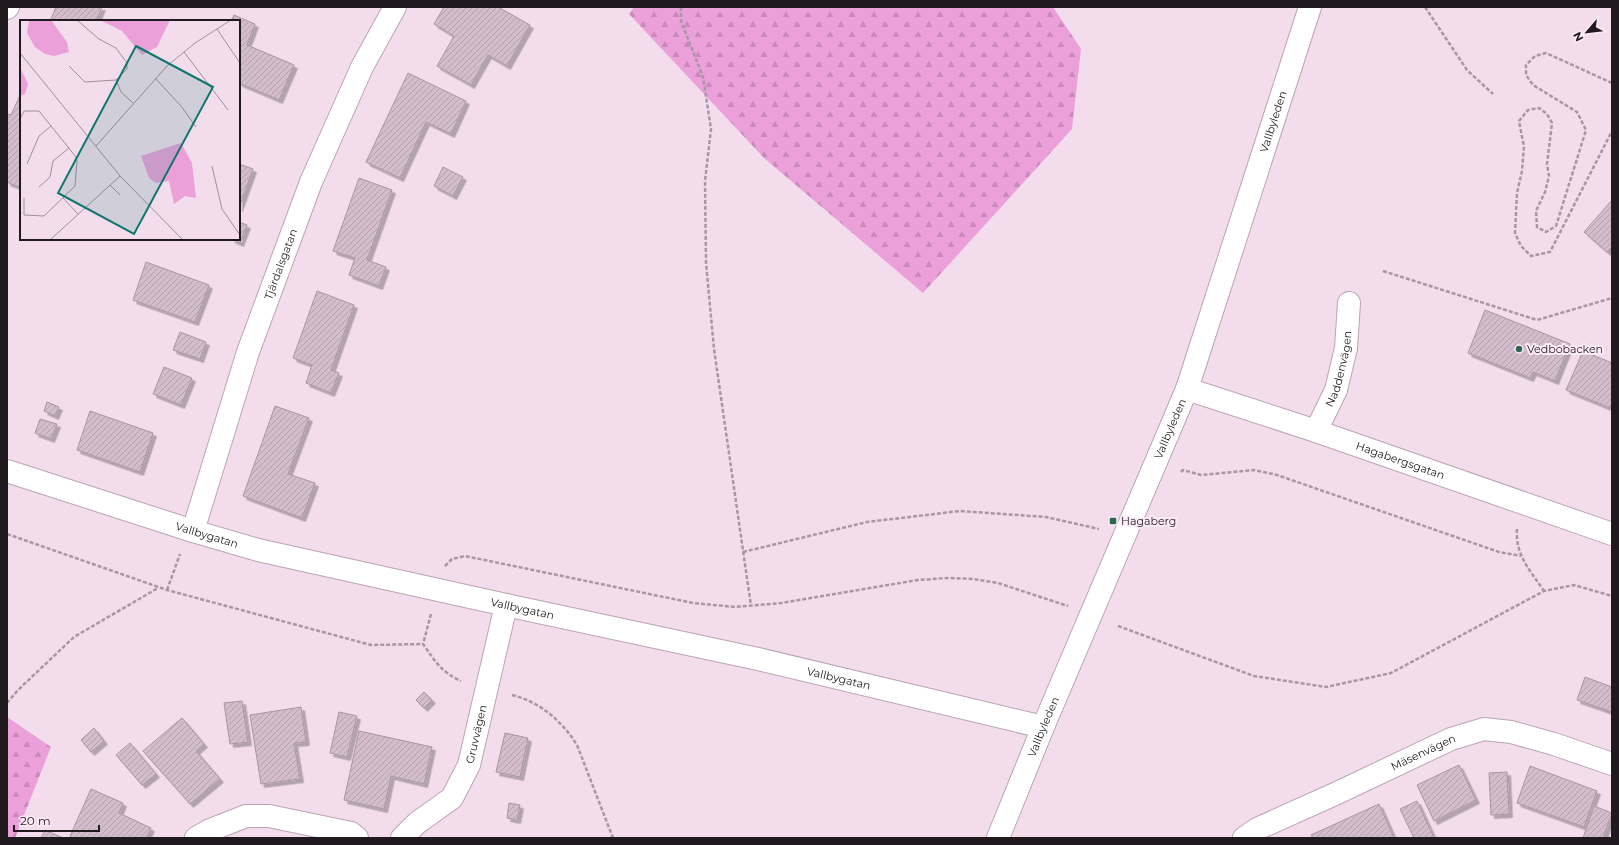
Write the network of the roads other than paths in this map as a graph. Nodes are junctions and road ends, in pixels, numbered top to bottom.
1 (395, 7) edge
2 (1310, 7) edge
3 (1349, 303) dead end
4 (1187, 389) junction
5 (1316, 431) junction
6 (7, 471) edge
7 (193, 531) junction
8 (1612, 534) edge
9 (506, 605) junction
10 (1043, 727) junction
11 (1612, 764) edge
12 (196, 838) edge
13 (357, 838) edge
14 (402, 838) edge
15 (998, 838) edge
16 (1244, 838) edge

1 - 7 street, Tjärdalsgatan
2 - 4 street, Vallbyleden
3 - 5 street, Naddenvägen
4 - 5 street, Hagabergsgatan
4 - 10 street, Vallbyleden
5 - 8 street, Hagabergsgatan
6 - 7 street, Vallbygatan
7 - 9 street, Vallbygatan
9 - 10 street, Vallbygatan
9 - 14 street, Gruvvägen
10 - 15 street, Vallbyleden
11 - 16 street, Mäsenvägen
12 - 13 street

